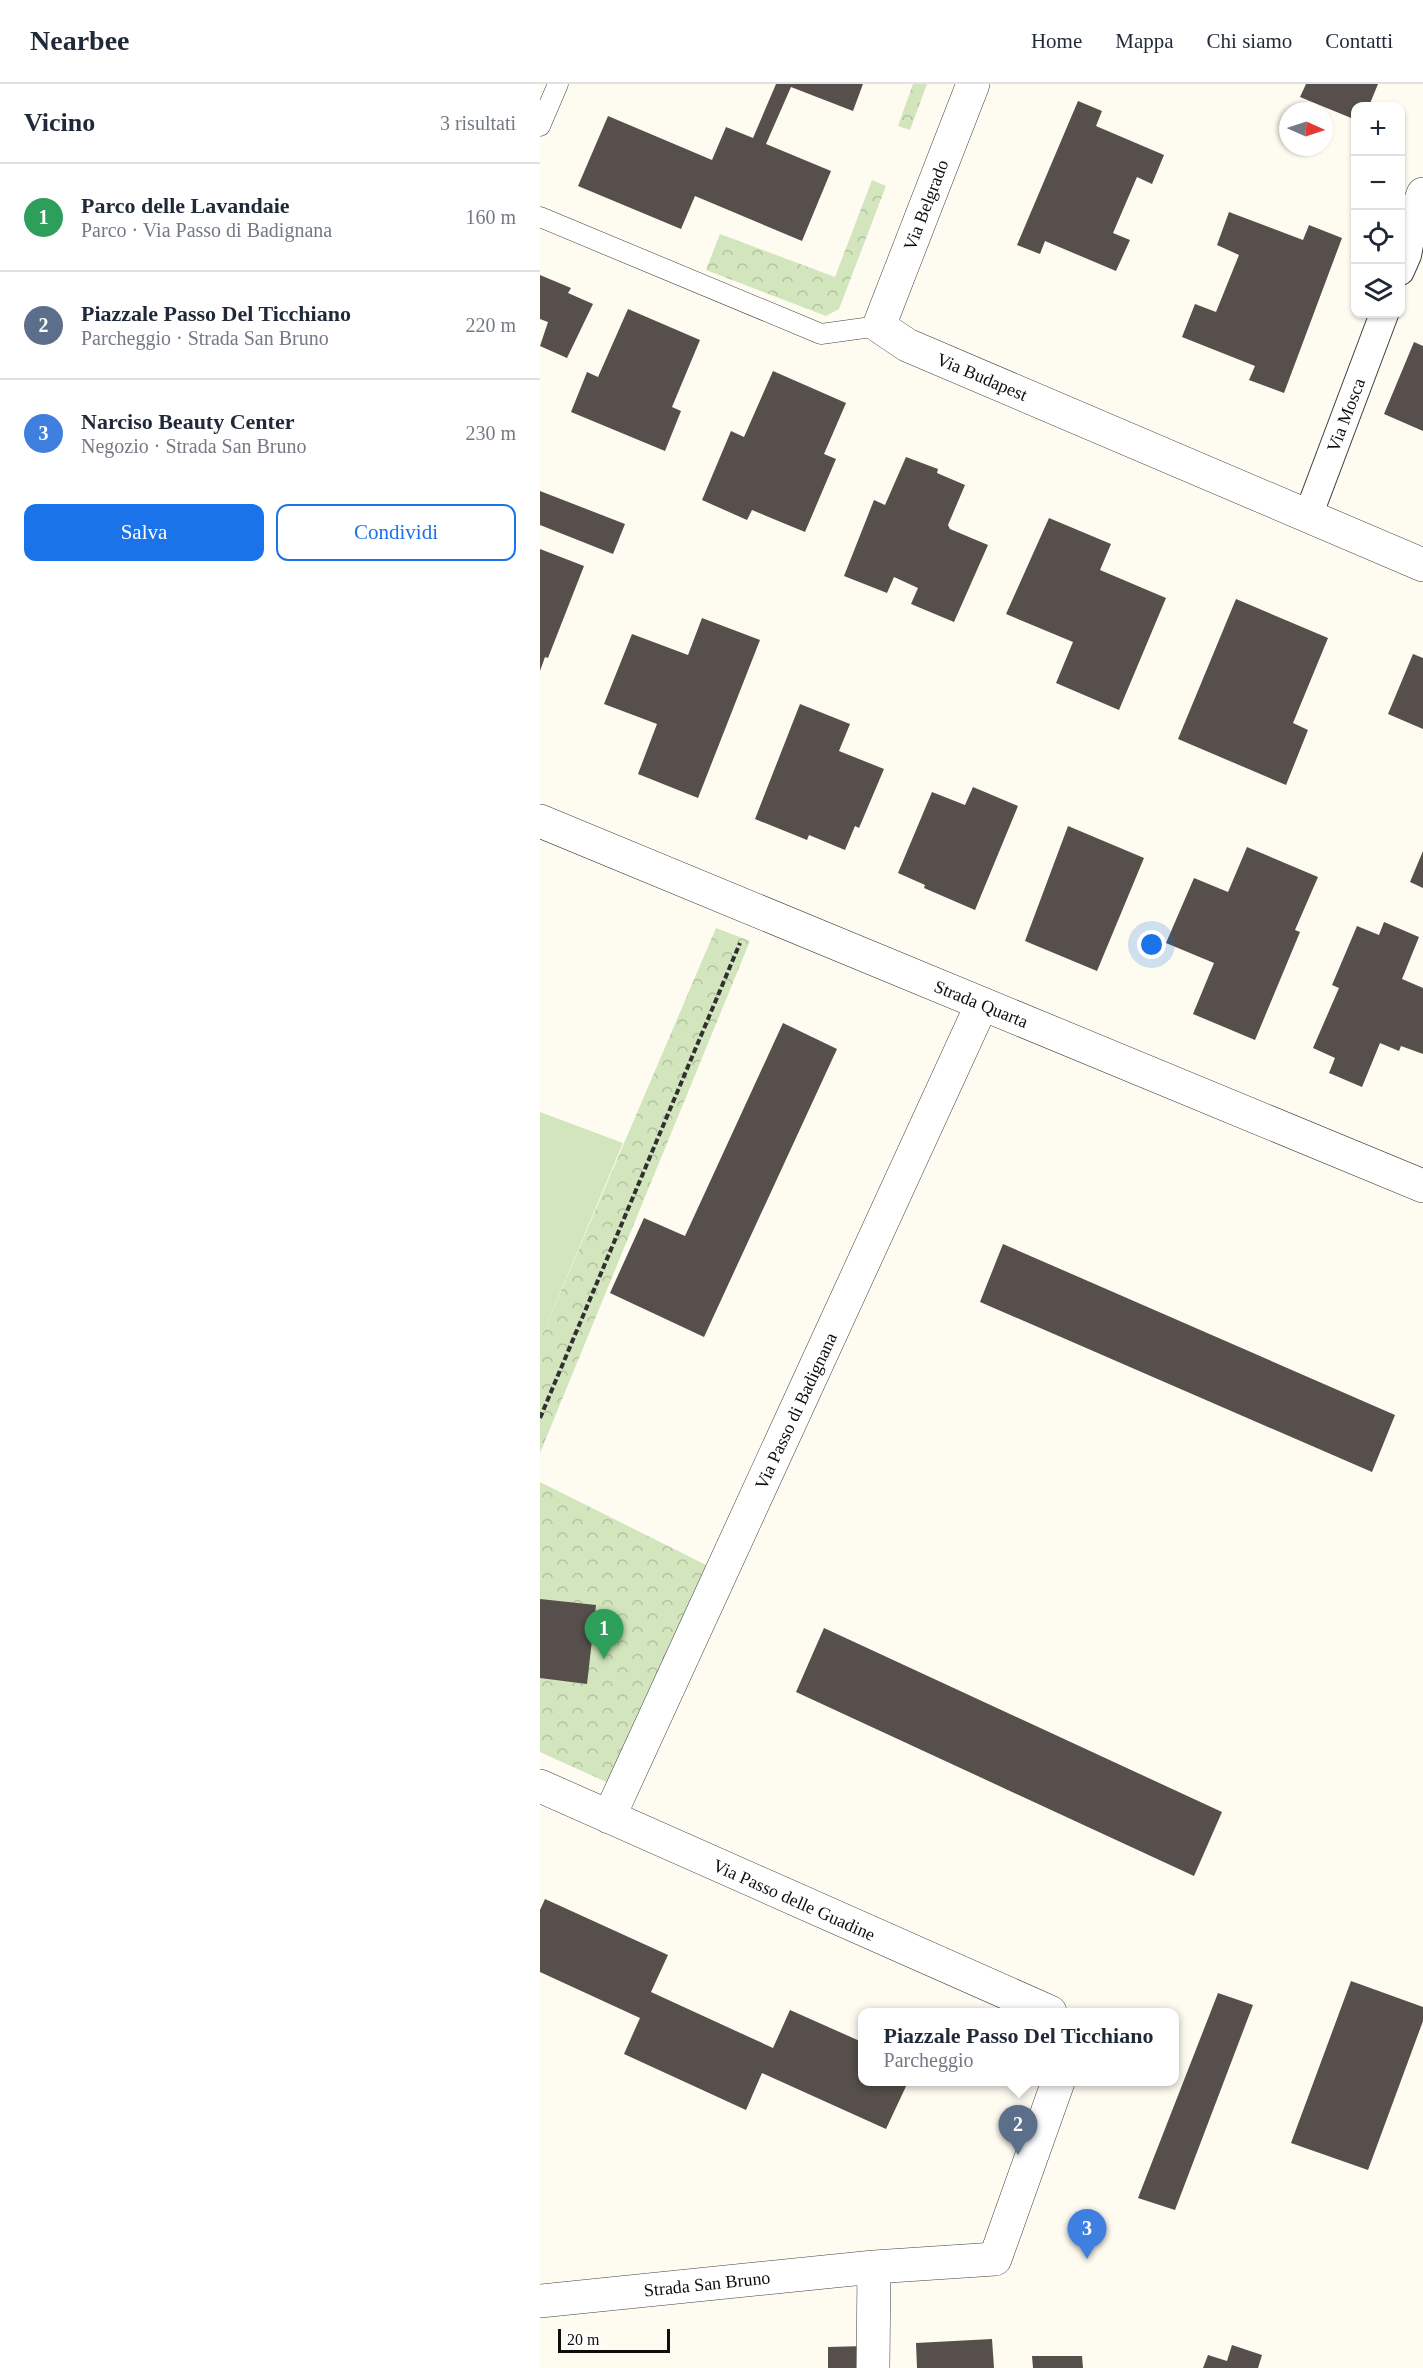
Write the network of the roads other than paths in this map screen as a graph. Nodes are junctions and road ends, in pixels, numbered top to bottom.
1 (558, 84) edge
2 (973, 84) edge
3 (540, 126) edge
4 (1418, 207) edge
5 (540, 217) edge
6 (1404, 264) edge
7 (1382, 318) edge
8 (879, 326) junction
9 (1308, 516) junction
10 (1423, 565) edge
11 (540, 821) edge
12 (982, 1004) junction
13 (1423, 1186) edge
14 (540, 1786) edge
15 (609, 1817) junction
16 (1039, 2008) edge
17 (1057, 2086) edge
18 (874, 2267) junction
19 (540, 2301) edge
20 (873, 2368) edge

1 - 3 lane
2 - 8 street, Via Belgrado
4 - 6 street
5 - 8 lane
7 - 9 street, Via Mosca
8 - 9 street, Via Budapest
9 - 10 street, Via Budapest
11 - 12 street, Strada Quarta
12 - 13 street, Strada Quarta
12 - 15 street, Via Passo di Badignana
14 - 15 street, Via Passo delle Guadine
15 - 16 street, Via Passo delle Guadine
17 - 18 street, Strada San Bruno
18 - 19 street, Strada San Bruno
18 - 20 street

